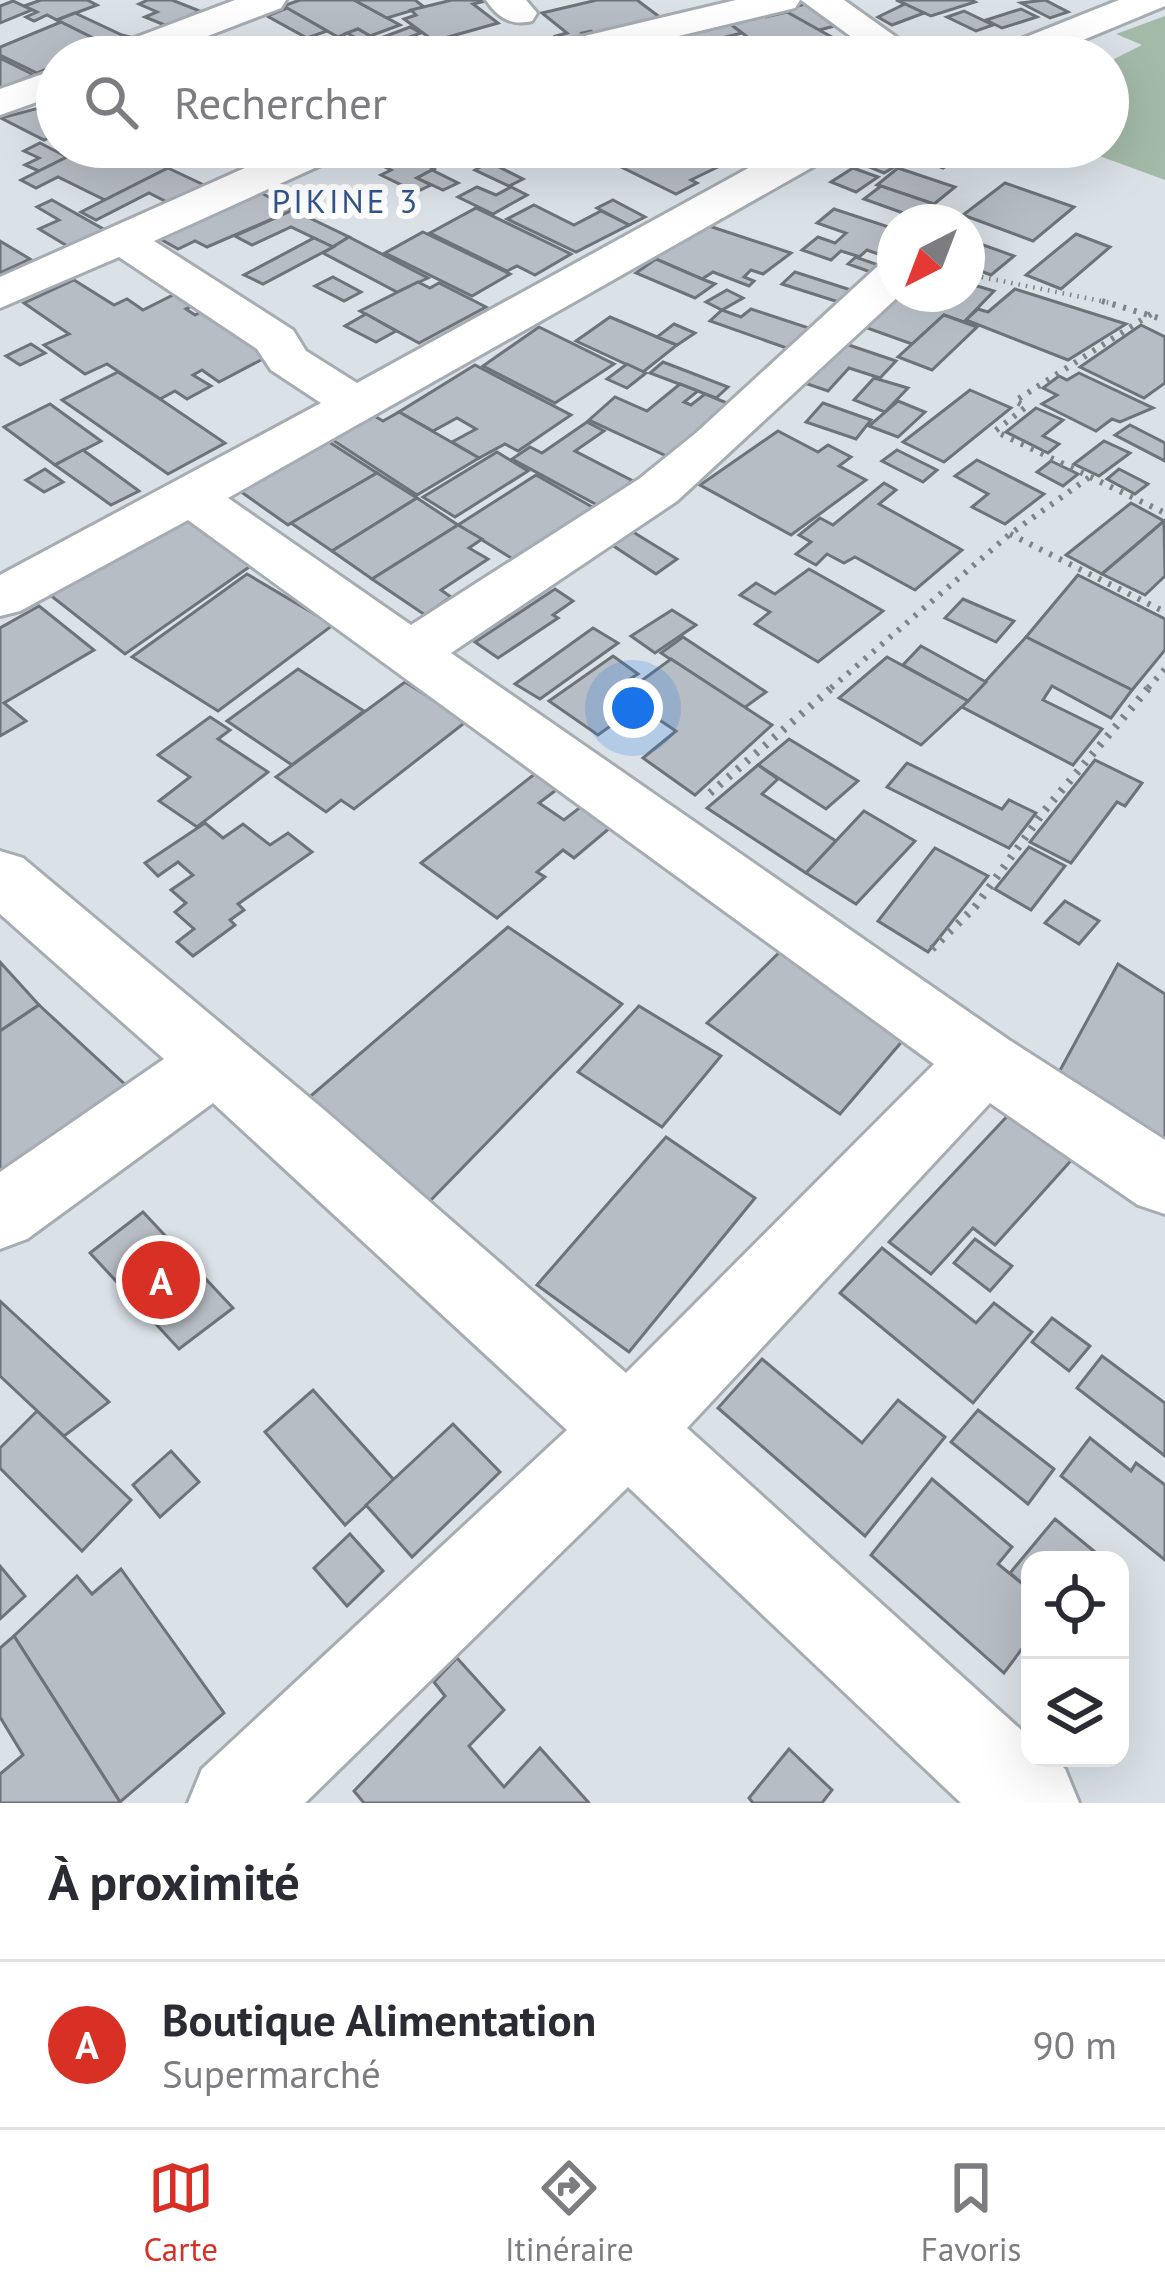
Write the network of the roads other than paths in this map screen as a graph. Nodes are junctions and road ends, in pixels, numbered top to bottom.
1 (268, 0) edge
2 (644, 0) edge
3 (782, 0) edge
4 (819, 0) edge
5 (1151, 0) edge
6 (214, 7) edge
7 (679, 26) junction
8 (158, 36) edge
9 (635, 36) edge
10 (873, 36) edge
11 (1061, 36) edge
12 (36, 89) edge
13 (0, 103) edge
14 (279, 168) edge
15 (780, 168) edge
16 (121, 239) junction
17 (877, 292) edge
18 (0, 294) edge
19 (357, 405) junction
20 (191, 497) junction
21 (0, 598) edge
22 (409, 654) junction
23 (0, 876) edge
24 (984, 1061) junction
25 (214, 1063) junction
26 (1165, 1181) edge
27 (0, 1215) edge
28 (628, 1430) junction
29 (236, 1803) edge
30 (1030, 1803) edge

1 - 6 street
2 - 7 street
3 - 7 street
4 - 10 street
5 - 11 street
6 - 8 street
7 - 9 street
12 - 13 street
14 - 16 street
15 - 19 street
16 - 18 street
16 - 19 street
17 - 22 street
19 - 20 street
20 - 21 street
20 - 22 street
22 - 24 street
23 - 25 street
24 - 26 street
24 - 28 street
25 - 27 street
25 - 28 street
28 - 29 street
28 - 30 street

